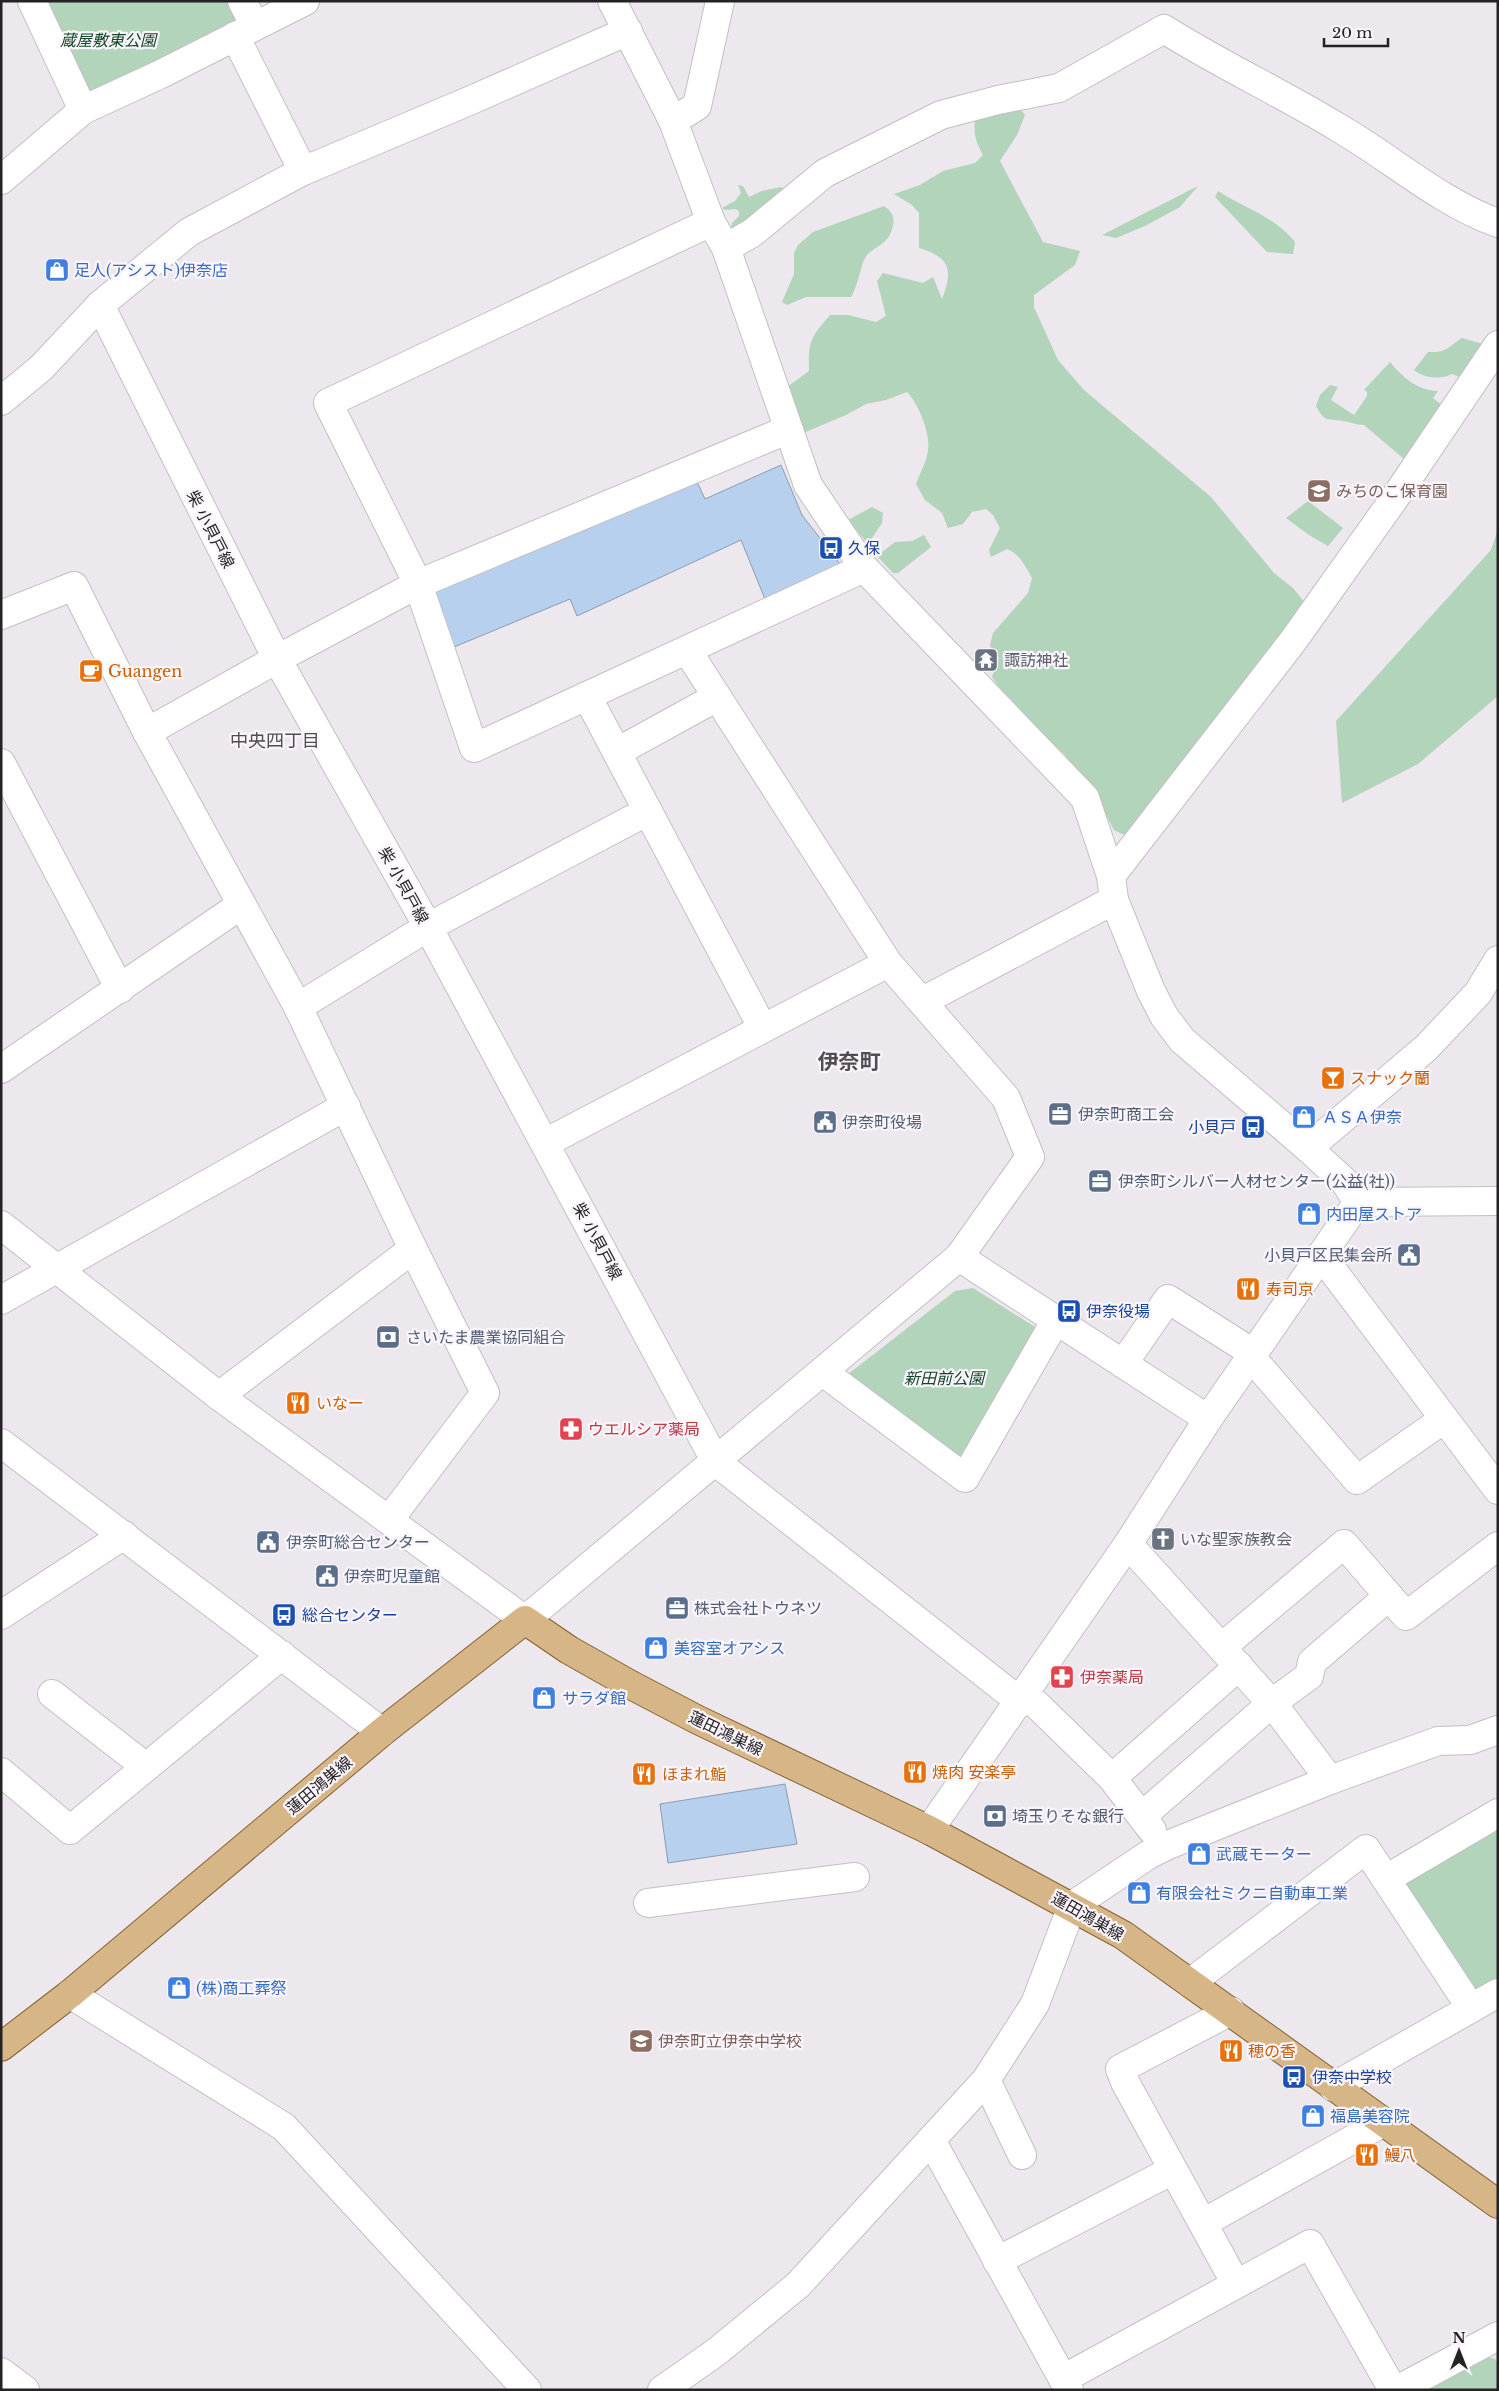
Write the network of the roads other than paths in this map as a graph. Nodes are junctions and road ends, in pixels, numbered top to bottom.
1 (32, 1) edge
2 (242, 1) edge
3 (305, 1) edge
4 (612, 1) edge
5 (720, 1) edge
6 (245, 31) junction
7 (628, 31) junction
8 (83, 110) junction
9 (673, 121) junction
10 (303, 171) junction
11 (1, 180) edge
12 (711, 222) junction
13 (1498, 223) edge
14 (726, 248) junction
15 (100, 305) junction
16 (1498, 345) edge
17 (1, 401) edge
18 (787, 430) junction
19 (864, 568) junction
20 (418, 584) junction
21 (1, 615) edge
22 (687, 650) junction
23 (276, 659) junction
24 (587, 696) junction
25 (717, 697) junction
26 (147, 732) junction
27 (616, 752) junction
28 (1, 764) edge
29 (648, 811) junction
30 (1112, 888) junction
31 (241, 906) junction
32 (428, 927) junction
33 (1498, 960) edge
34 (888, 963) junction
35 (120, 989) junction
36 (923, 1000) junction
37 (298, 1007) junction
38 (762, 1027) junction
39 (1, 1069) edge
40 (346, 1106) junction
41 (545, 1143) junction
42 (1308, 1148) junction
43 (1498, 1201) edge
44 (1358, 1202) junction
45 (1, 1225) edge
46 (413, 1249) junction
47 (1321, 1255) junction
48 (959, 1257) junction
49 (58, 1270) junction
50 (1, 1300) edge
51 (1056, 1320) junction
52 (1252, 1355) junction
53 (1123, 1364) junction
54 (823, 1372) junction
55 (219, 1396) junction
56 (1208, 1419) junction
57 (1444, 1419) junction
58 (1, 1443) edge
59 (716, 1462) junction
60 (1498, 1490) edge
61 (389, 1520) junction
62 (124, 1535) junction
63 (1128, 1544) junction
64 (1498, 1546) edge
65 (1389, 1596) junction
66 (1, 1615) edge
67 (525, 1620) junction
68 (282, 1655) junction
69 (1230, 1657) junction
70 (52, 1694) dead end
71 (1020, 1698) junction
72 (1272, 1703) junction
73 (1498, 1730) edge
74 (382, 1732) junction
75 (146, 1767) junction
76 (1, 1772) edge
77 (1112, 1778) junction
78 (1330, 1780) junction
79 (1498, 1813) edge
80 (1142, 1816) junction
81 (929, 1830) junction
82 (1164, 1847) junction
83 (855, 1878) dead end
84 (1386, 1878) junction
85 (648, 1903) dead end
86 (1072, 1906) junction
87 (1190, 1983) junction
88 (1498, 1993) edge
89 (70, 1994) junction
90 (1471, 2008) junction
91 (1230, 2011) junction
92 (4, 2040) edge
93 (986, 2080) junction
94 (1333, 2086) junction
95 (1382, 2123) junction
96 (930, 2140) junction
97 (1022, 2155) dead end
98 (1173, 2170) junction
99 (1498, 2204) edge
100 (1203, 2223) junction
101 (998, 2261) junction
102 (1236, 2284) junction
103 (1496, 2341) edge
104 (1066, 2384) edge
105 (527, 2390) edge
106 (662, 2390) edge
107 (1393, 2390) edge
108 (1397, 2390) edge

1 - 8 street
2 - 6 street
3 - 6 street
4 - 7 street
5 - 9 street
6 - 8 street
6 - 10 street
7 - 9 street
7 - 10 street
8 - 11 street
9 - 12 street
10 - 15 street
12 - 14 street
12 - 20 street
13 - 14 street
14 - 18 street
15 - 17 street
15 - 23 street, 柴 小貝戸線
16 - 30 street
18 - 19 street
18 - 20 street
19 - 22 street
19 - 30 street
20 - 23 street
20 - 24 street
21 - 26 street
22 - 24 street
22 - 25 street
23 - 26 street
23 - 32 street, 柴 小貝戸線
24 - 27 street
25 - 27 street
25 - 34 street
26 - 31 street
27 - 29 street
28 - 35 street
29 - 32 street
29 - 38 street
30 - 36 street
30 - 42 street
31 - 35 street
31 - 37 street
32 - 37 street
32 - 41 street, 柴 小貝戸線
33 - 42 street
34 - 36 street
34 - 38 street
35 - 39 street
36 - 48 street
37 - 40 street
38 - 41 street
40 - 46 street
40 - 49 street
41 - 59 street, 柴 小貝戸線
42 - 44 street
43 - 44 street
44 - 47 street
45 - 49 street
46 - 55 street
46 - 61 street
47 - 52 street
47 - 57 street
48 - 51 street
48 - 54 street
49 - 50 street
49 - 55 street
51 - 53 street
51 - 54 street
52 - 53 street
52 - 56 street
52 - 57 street
53 - 56 street
54 - 59 street
55 - 61 street
56 - 63 street
57 - 60 street
58 - 62 street
59 - 67 street
59 - 71 street
61 - 67 street
62 - 66 street
62 - 68 street
63 - 69 street
63 - 71 street
64 - 65 street
65 - 69 street
65 - 72 street
67 - 74 main road, 蓮田鴻巣線
67 - 81 main road, 蓮田鴻巣線
68 - 74 street
68 - 75 street
69 - 72 street
69 - 77 street
70 - 75 street
71 - 77 street
71 - 81 street
72 - 78 street
72 - 80 street
73 - 78 street
74 - 89 main road, 蓮田鴻巣線
75 - 76 street
77 - 80 street
78 - 82 street
79 - 84 street
80 - 82 street
81 - 86 main road, 蓮田鴻巣線
82 - 86 street
83 - 85 street
84 - 87 street
84 - 90 street
86 - 87 main road, 蓮田鴻巣線
86 - 93 street
87 - 91 main road, 蓮田鴻巣線
88 - 90 street
89 - 92 main road, 蓮田鴻巣線
89 - 105 street
90 - 94 street
91 - 94 main road, 蓮田鴻巣線
91 - 98 street
93 - 96 street
93 - 97 street
94 - 95 main road, 蓮田鴻巣線
95 - 99 main road, 蓮田鴻巣線
95 - 100 street
96 - 101 street
96 - 106 street
98 - 100 street
98 - 101 street
100 - 102 street
101 - 104 street
102 - 104 street
102 - 107 street
103 - 108 street

